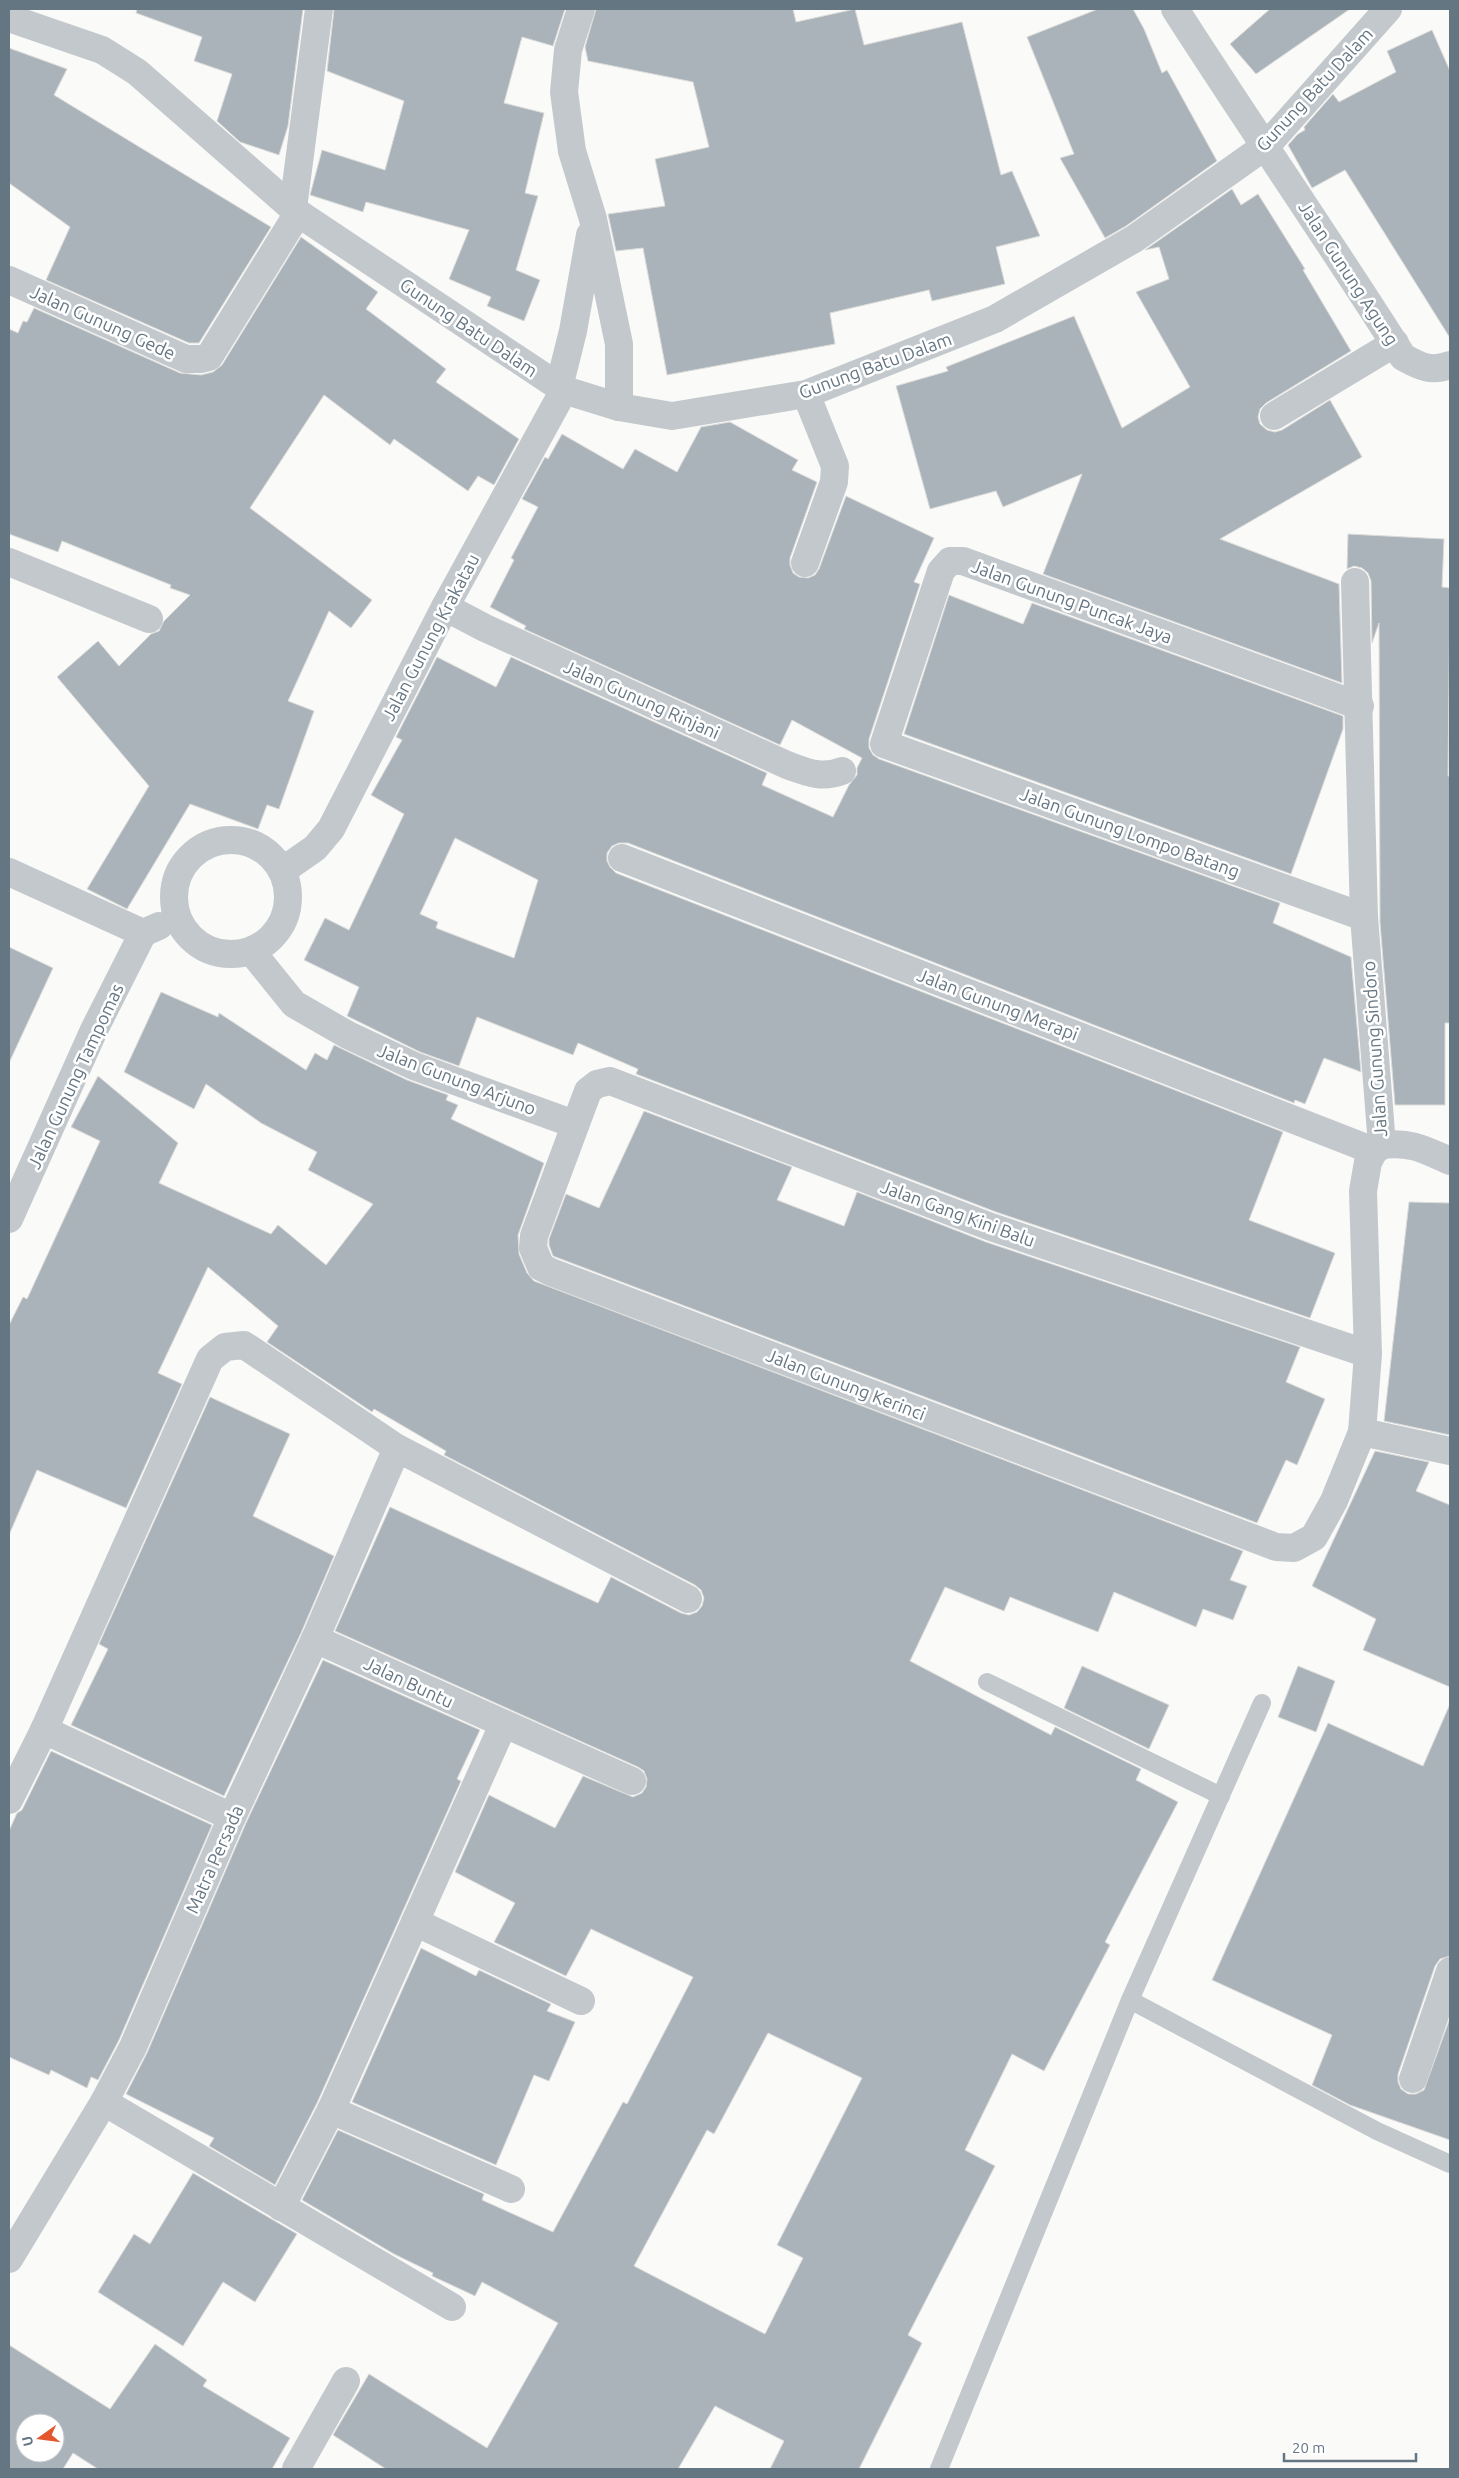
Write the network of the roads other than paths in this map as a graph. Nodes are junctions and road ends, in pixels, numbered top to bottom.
1 (319, 9) edge
2 (581, 9) edge
3 (1175, 9) edge
4 (1388, 9) edge
5 (9, 18) edge
6 (1267, 146) junction
7 (295, 210) junction
8 (593, 219) junction
9 (9, 280) edge
10 (1395, 344) junction
11 (1450, 365) edge
12 (562, 388) junction
13 (806, 394) junction
14 (619, 407) junction
15 (1274, 416) dead end
16 (9, 562) edge
17 (805, 563) dead end
18 (1355, 582) dead end
19 (445, 607) junction
20 (149, 618) dead end
21 (1360, 706) junction
22 (896, 747) joint
23 (842, 771) dead end
24 (622, 858) dead end
25 (282, 871) junction
26 (9, 872) edge
27 (176, 917) junction
28 (1364, 917) junction
29 (143, 934) junction
30 (252, 952) junction
31 (574, 1124) junction
32 (1378, 1148) junction
33 (1450, 1161) edge
34 (9, 1219) edge
35 (1368, 1354) junction
36 (1362, 1432) junction
37 (398, 1448) junction
38 (1450, 1451) edge
39 (1294, 1548) joint
40 (688, 1599) dead end
41 (315, 1639) junction
42 (987, 1682) dead end
43 (1262, 1703) dead end
44 (503, 1725) junction
45 (44, 1730) junction
46 (632, 1781) dead end
47 (1221, 1796) junction
48 (9, 1800) edge
49 (232, 1817) junction
50 (415, 1922) junction
51 (1450, 1971) edge
52 (1130, 2000) junction
53 (581, 2001) dead end
54 (1413, 2079) dead end
55 (104, 2102) junction
56 (331, 2110) junction
57 (1450, 2164) edge
58 (511, 2189) dead end
59 (281, 2207) junction
60 (9, 2259) edge
61 (452, 2307) dead end
62 (346, 2381) dead end
63 (296, 2469) edge
64 (940, 2469) edge

1 - 7 street
2 - 8 street
3 - 6 street, Jalan Gunung Agung
4 - 6 street, Gunung Batu Dalam
5 - 7 street, Gunung Batu Dalam
6 - 10 street, Jalan Gunung Agung
6 - 13 street, Gunung Batu Dalam
7 - 9 street, Jalan Gunung Gede
7 - 12 street, Gunung Batu Dalam
8 - 12 street, Jalan Gunung Krakatau
8 - 14 street
10 - 11 street, Jalan Gunung Agung
10 - 15 street
12 - 14 street, Gunung Batu Dalam
12 - 19 street, Jalan Gunung Krakatau
13 - 14 street, Gunung Batu Dalam
13 - 17 street
16 - 20 street
18 - 21 street, Jalan Gunung Sindoro
19 - 23 street, Jalan Gunung Rinjani
19 - 25 street, Jalan Gunung Krakatau
21 - 22 street, Jalan Gunung Puncak Jaya
21 - 28 street, Jalan Gunung Sindoro
22 - 28 street, Jalan Gunung Lompo Batang
24 - 32 street, Jalan Gunung Merapi
25 - 27 street
25 - 30 street
26 - 29 street
27 - 29 street
27 - 30 street
28 - 32 street, Jalan Gunung Sindoro
29 - 34 street, Jalan Gunung Tampomas
30 - 31 street, Jalan Gunung Arjuno
31 - 35 street, Jalan Gang Kini Balu
31 - 39 street, Jalan Gunung Kerinci
32 - 33 street
32 - 35 street, Jalan Gunung Sindoro
35 - 36 street, Jalan Gunung Sindoro
36 - 38 street
36 - 39 street, Jalan Gunung Sindoro
37 - 40 street
37 - 41 street, Matra Persada
37 - 45 street
41 - 44 street, Jalan Buntu
41 - 49 street, Matra Persada
42 - 47 lane
43 - 47 lane
44 - 46 street, Jalan Buntu
44 - 50 street
45 - 48 street
45 - 49 street
47 - 52 lane
49 - 55 street, Matra Persada
50 - 53 street
50 - 56 street
51 - 54 street
52 - 57 lane
52 - 64 lane
55 - 59 street
55 - 60 street, Matra Persada
56 - 58 street
56 - 59 street
59 - 61 street
62 - 63 street

